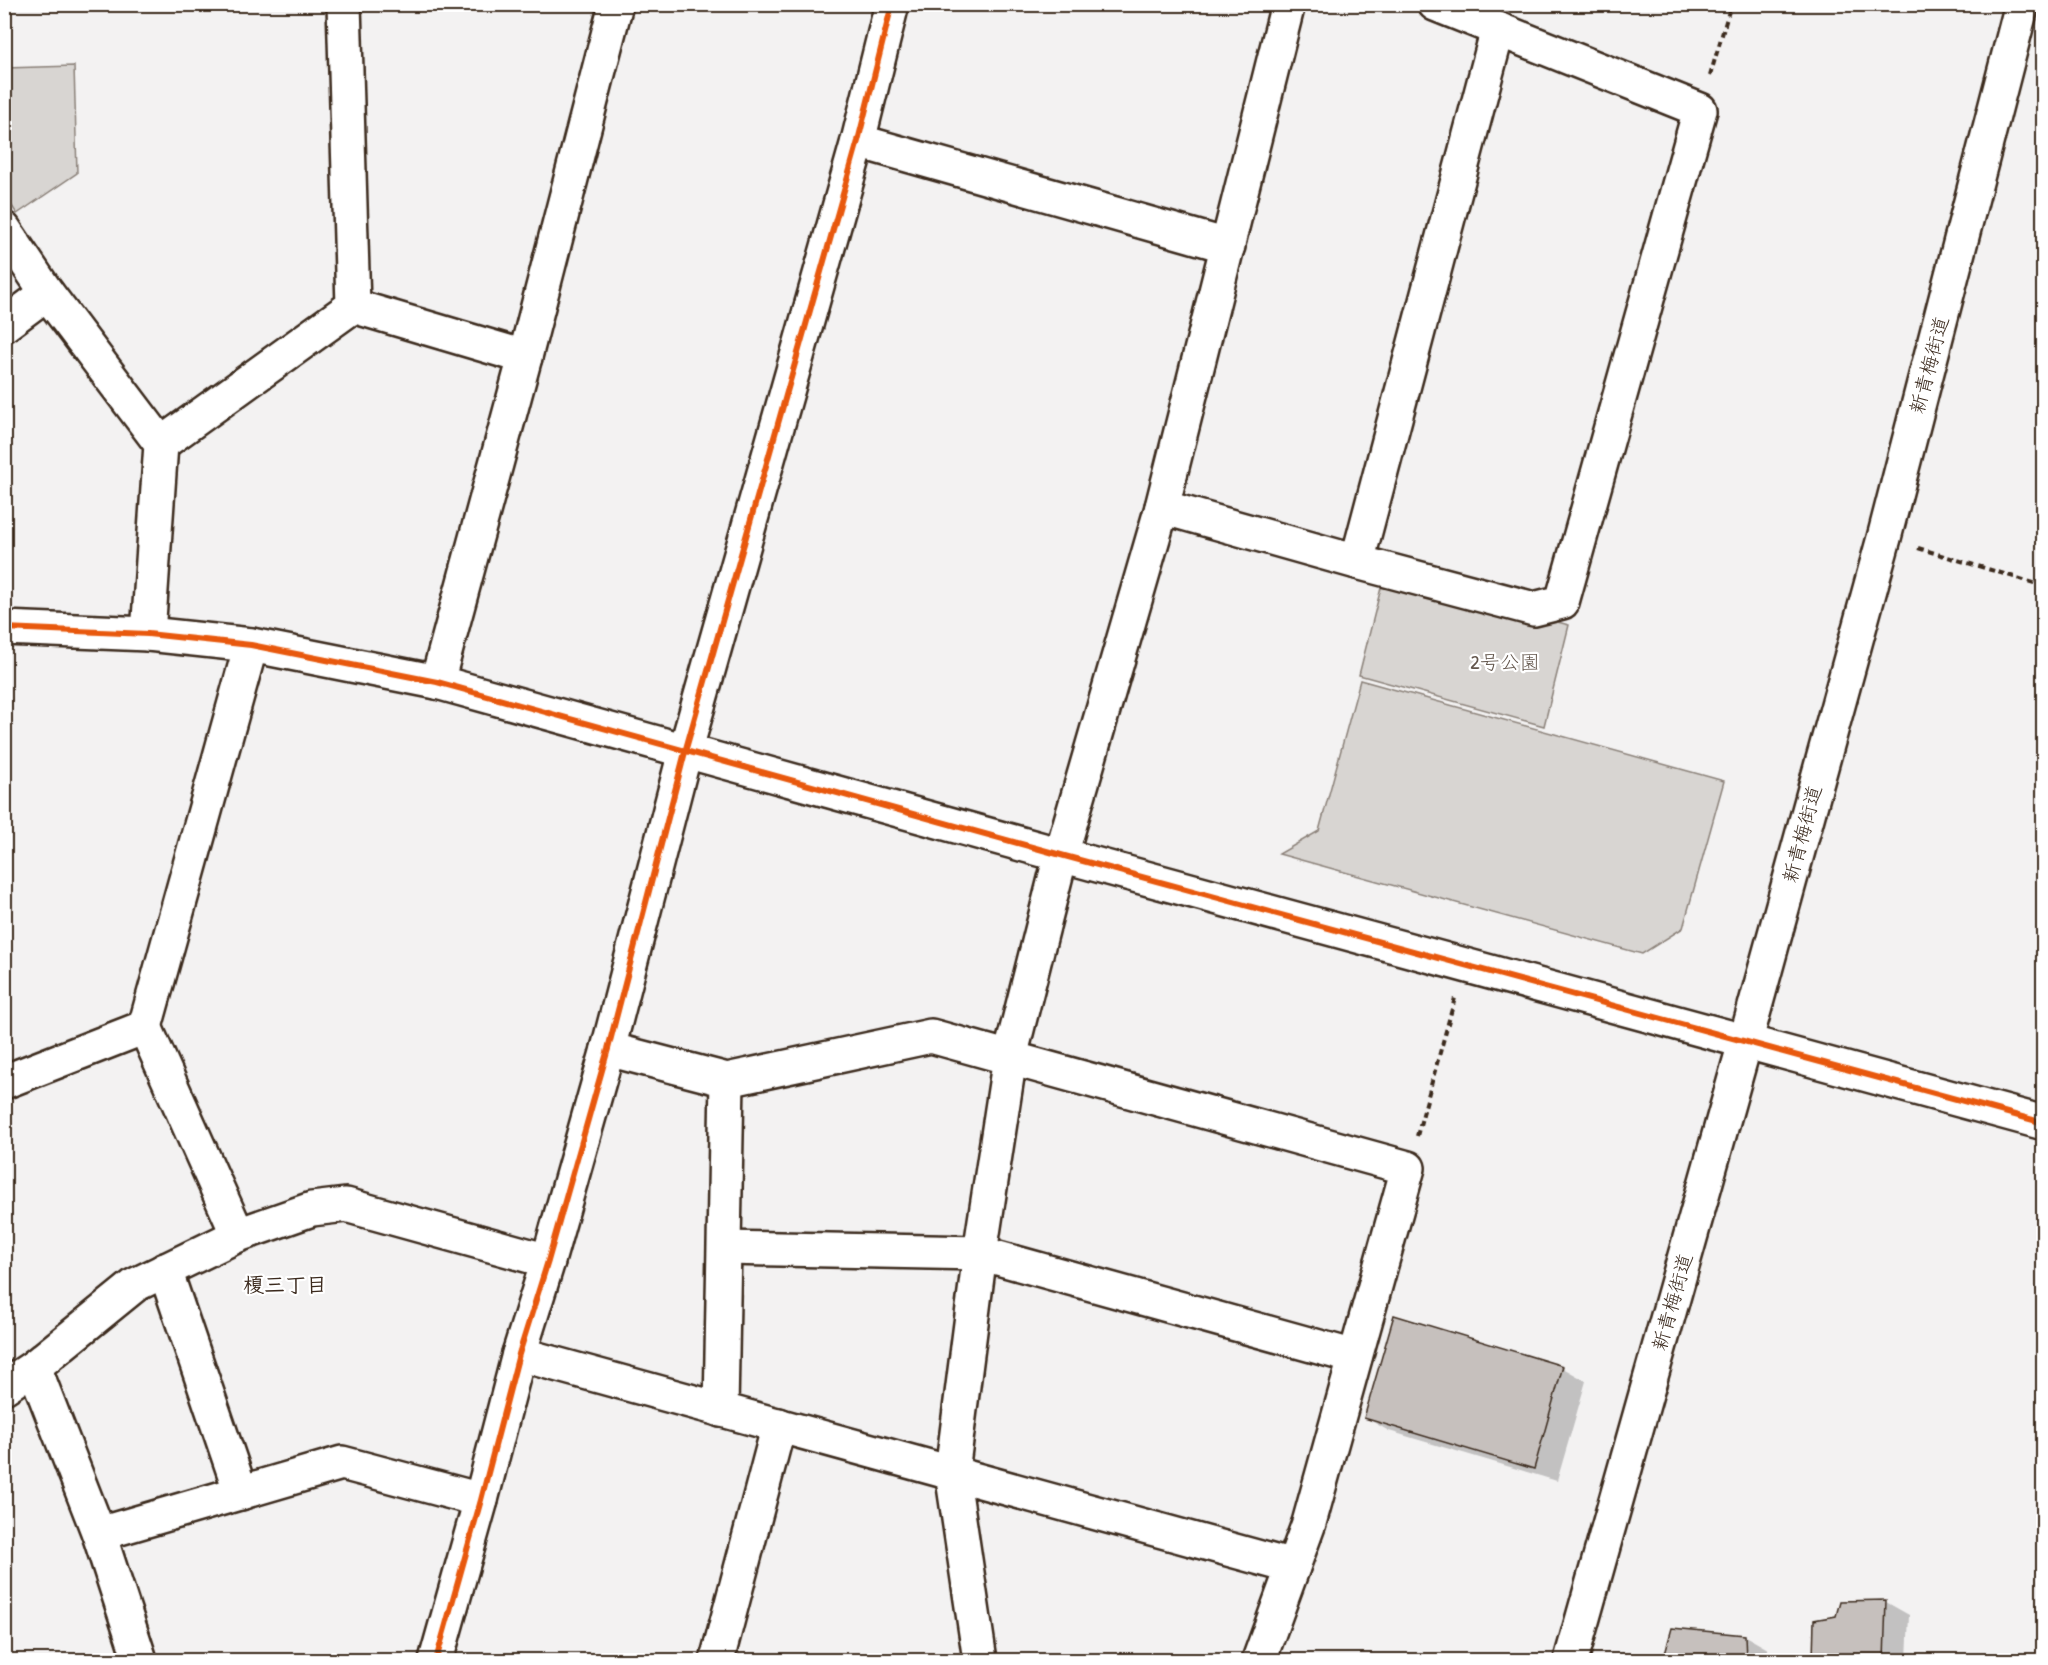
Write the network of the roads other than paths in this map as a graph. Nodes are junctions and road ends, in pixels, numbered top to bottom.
1 (344, 4) edge
2 (616, 4) edge
3 (892, 4) edge
4 (1288, 4) edge
5 (1435, 4) edge
6 (2022, 4) edge
7 (1498, 29) junction
8 (858, 141) junction
9 (4, 229) edge
10 (1228, 246) junction
11 (47, 293) junction
12 (353, 306) junction
13 (4, 325) edge
14 (525, 357) junction
15 (161, 444) junction
16 (1162, 507) junction
17 (1357, 562) junction
18 (4, 628) edge
19 (148, 634) junction
20 (251, 645) junction
21 (437, 682) junction
22 (686, 752) junction
23 (1060, 855) junction
24 (145, 1027) junction
25 (1745, 1043) junction
26 (608, 1049) junction
27 (1010, 1057) junction
28 (727, 1080) junction
29 (4, 1082) edge
30 (2043, 1123) edge
31 (238, 1235) junction
32 (725, 1248) junction
33 (980, 1253) junction
34 (548, 1261) junction
35 (165, 1270) junction
36 (519, 1354) junction
37 (1355, 1357) junction
38 (34, 1367) junction
39 (4, 1387) edge
40 (721, 1410) junction
41 (779, 1425) junction
42 (952, 1472) junction
43 (241, 1493) junction
44 (481, 1500) junction
45 (99, 1534) junction
46 (1293, 1567) junction
47 (140, 1660) edge
48 (436, 1660) edge
49 (717, 1660) edge
50 (980, 1660) edge
51 (1259, 1660) edge
52 (1570, 1660) edge

1 - 12 street
2 - 14 street
3 - 8 street
4 - 10 street
5 - 7 street
6 - 25 street, 新青梅街道
7 - 17 street
7 - 17 street
8 - 10 street
8 - 22 street
9 - 11 street
10 - 16 street
11 - 13 street
11 - 15 street
12 - 14 street
12 - 15 street
14 - 21 street
15 - 19 street
16 - 17 street
16 - 23 street
18 - 19 street
19 - 20 street
20 - 21 street
20 - 24 street
21 - 22 street
22 - 23 street
22 - 26 street
23 - 25 street
23 - 27 street
24 - 29 street
24 - 31 street
25 - 30 street
25 - 52 street, 新青梅街道
26 - 28 street
26 - 34 street
27 - 28 street
27 - 33 street
27 - 37 street
28 - 32 street
31 - 34 street
31 - 35 street
32 - 33 street
32 - 40 street
33 - 37 street
33 - 42 street
34 - 36 street
35 - 38 street
35 - 43 street
36 - 40 street
36 - 44 street
37 - 46 street
38 - 39 street
38 - 45 street
40 - 41 street
41 - 42 street
41 - 49 street
42 - 46 street
42 - 50 street
43 - 44 street
43 - 45 street
44 - 48 street
45 - 47 street
46 - 51 street

